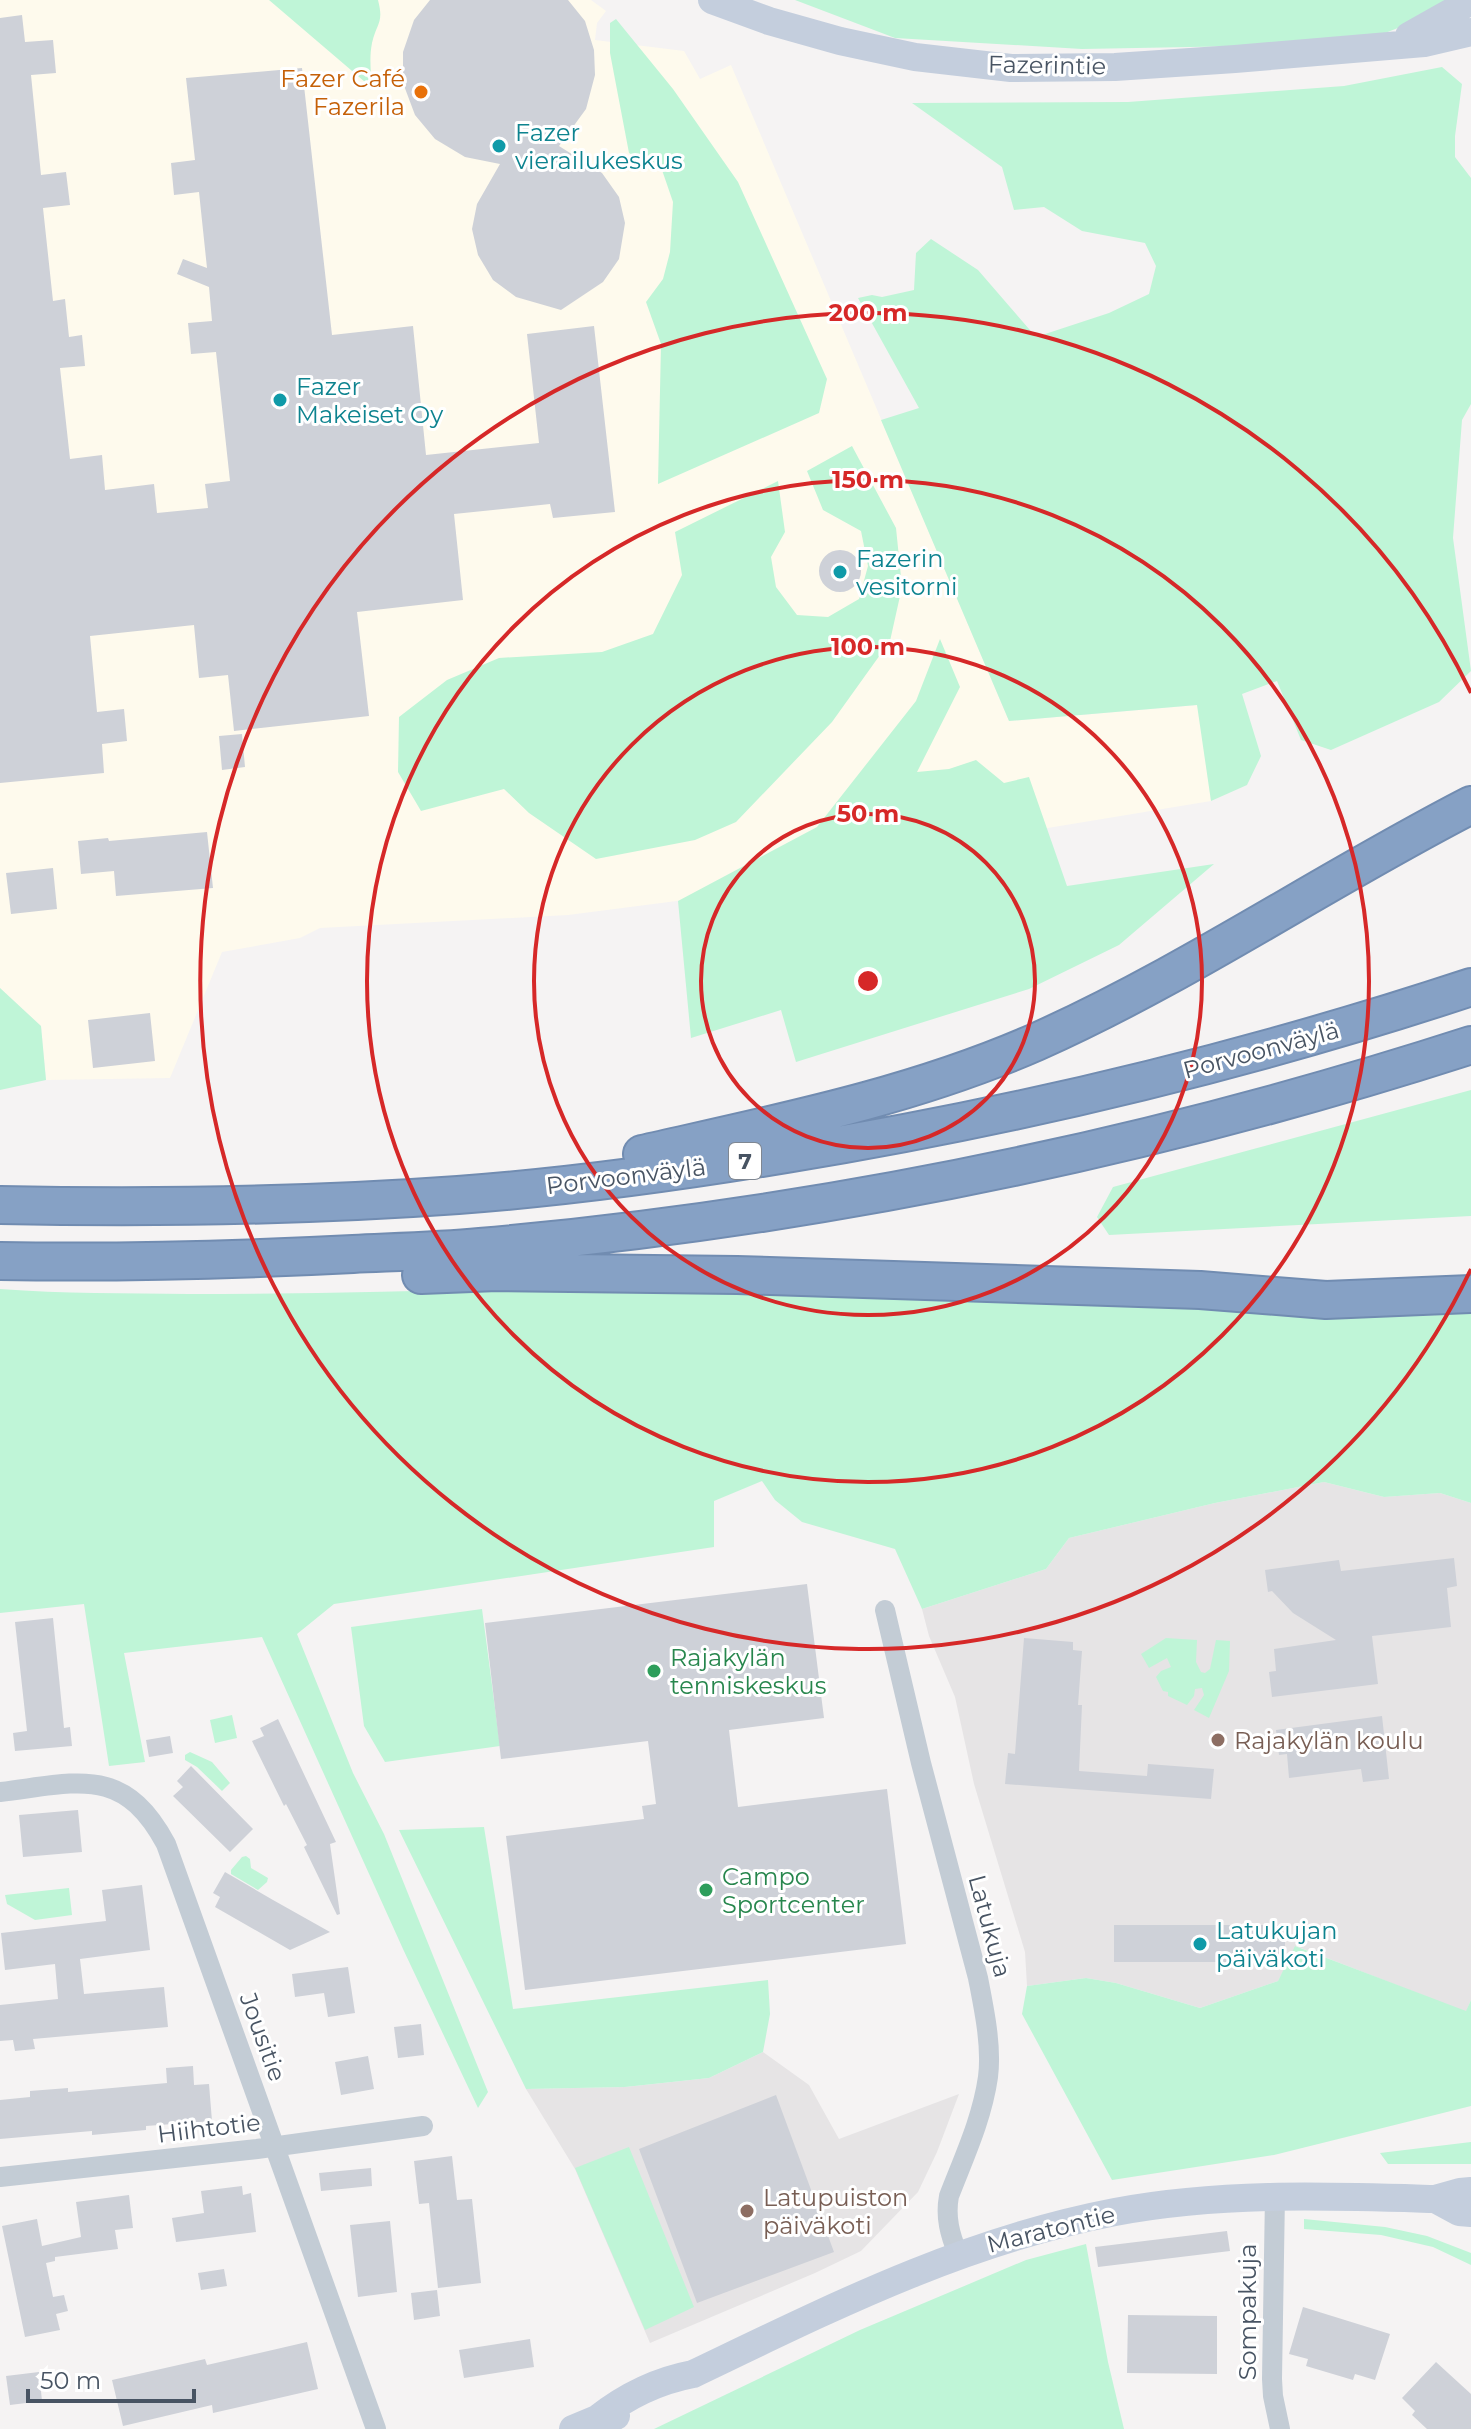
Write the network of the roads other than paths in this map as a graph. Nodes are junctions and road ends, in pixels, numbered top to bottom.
1 (712, 0) edge
2 (1471, 1) edge
3 (1471, 32) edge
4 (1390, 45) junction
5 (1471, 805) edge
6 (1471, 987) edge
7 (1471, 1045) edge
8 (459, 1195) junction
9 (0, 1205) edge
10 (254, 1259) junction
11 (0, 1261) edge
12 (1471, 1294) edge
13 (885, 1610) dead end
14 (0, 1792) edge
15 (423, 2126) dead end
16 (275, 2147) junction
17 (0, 2177) edge
18 (1471, 2191) edge
19 (1275, 2195) junction
20 (1435, 2199) junction
21 (1471, 2213) edge
22 (958, 2254) junction
23 (585, 2424) edge
24 (376, 2429) edge
25 (1280, 2429) edge

1 - 4 main road, Fazerintie
2 - 4 main road, Fazerintie
3 - 4 main road, Fazerintie
5 - 8 highway
6 - 8 highway, Porvoonväylä / 7
7 - 10 highway, 7
8 - 9 highway, Porvoonväylä / 7
10 - 11 highway, 7
10 - 12 highway
13 - 22 street, Latukuja
14 - 16 street, Jousitie
15 - 16 street, Hiihtotie
16 - 17 street, Hiihtotie
16 - 24 street, Jousitie
18 - 20 main road, Maratontie
19 - 20 main road, Maratontie
19 - 22 main road, Maratontie
19 - 25 street, Sompakuja
20 - 21 main road, Maratontie
22 - 23 main road, Maratontie

